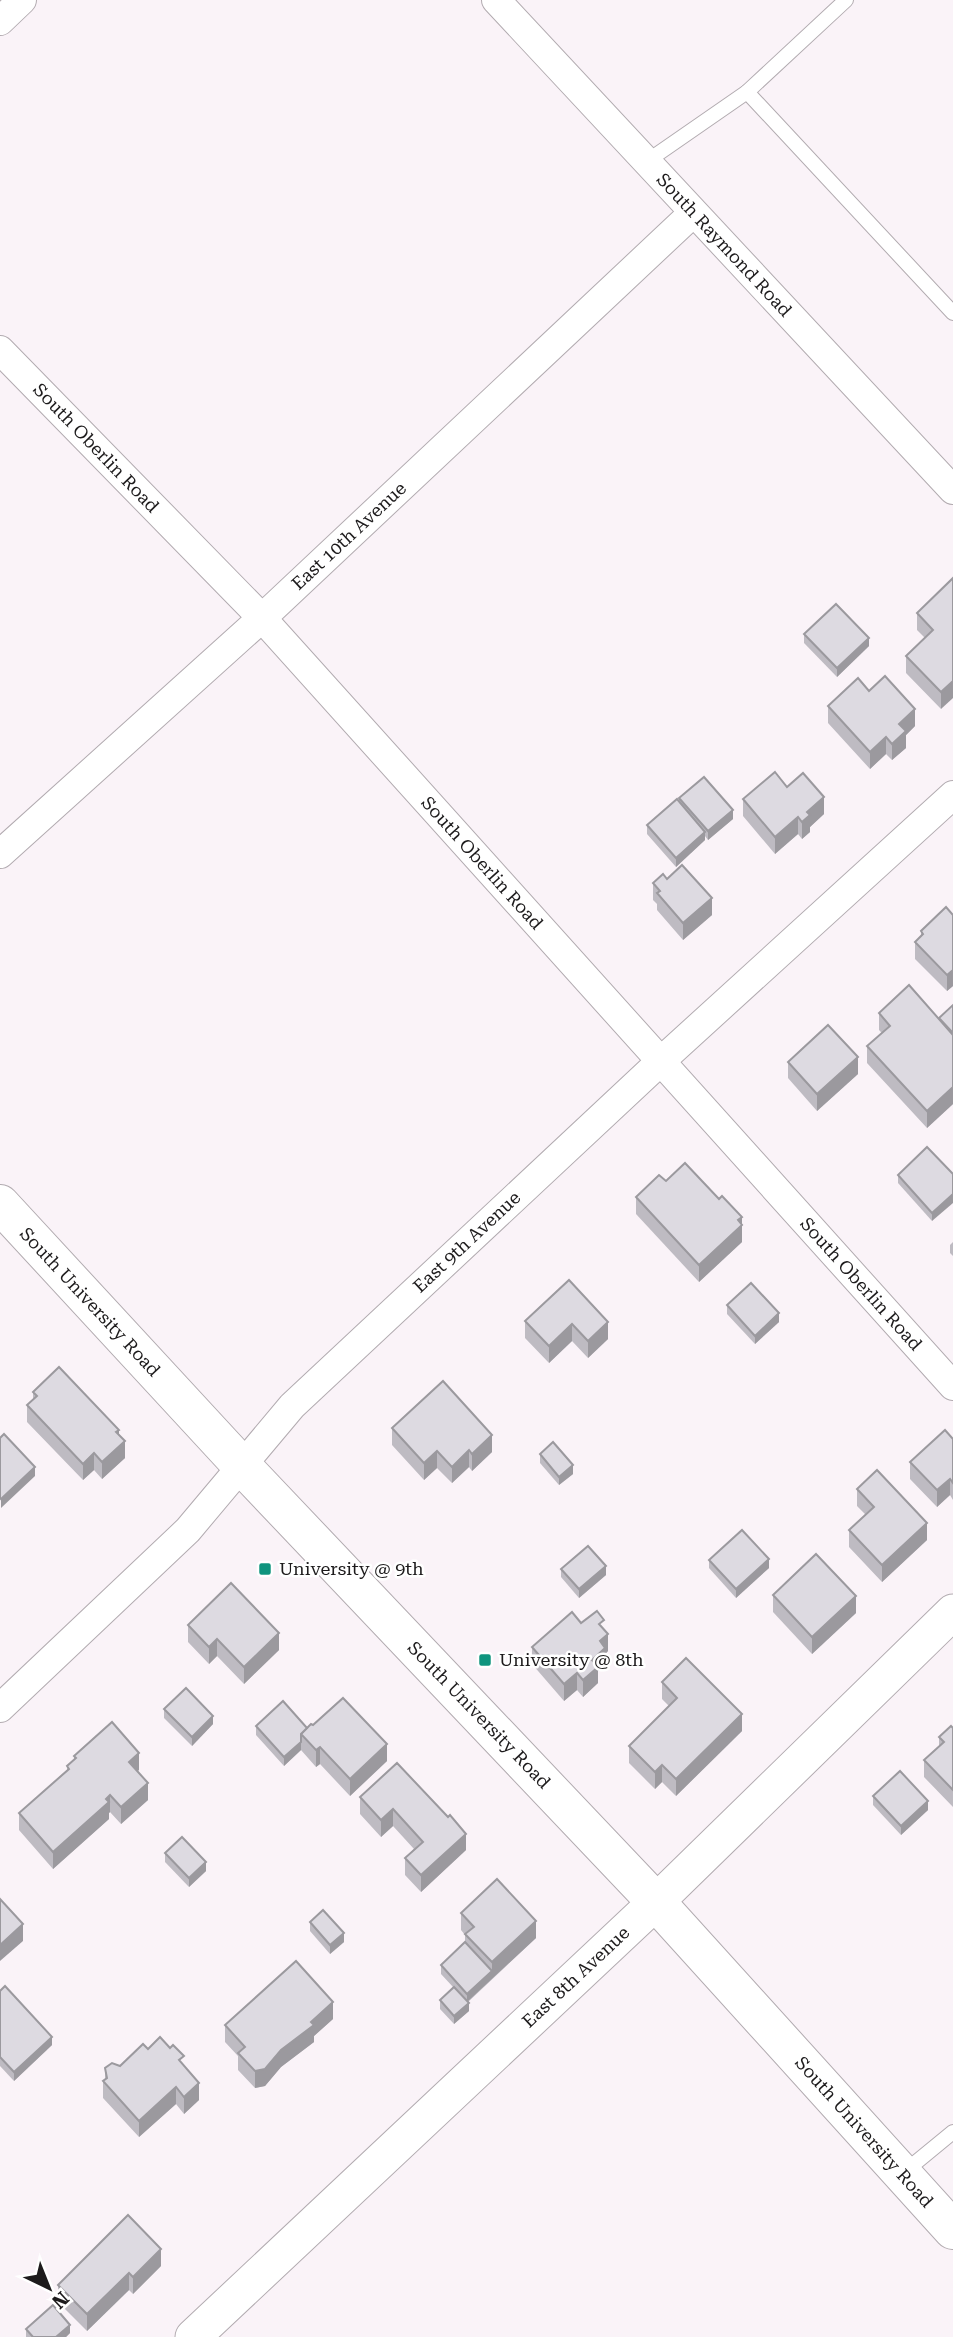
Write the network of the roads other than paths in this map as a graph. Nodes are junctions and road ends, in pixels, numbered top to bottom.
1 (22, 0) edge
2 (496, 0) edge
3 (846, 0) edge
4 (0, 21) edge
5 (747, 92) junction
6 (646, 162) junction
7 (693, 213) junction
8 (953, 313) edge
9 (0, 350) edge
10 (953, 490) edge
11 (262, 618) junction
12 (953, 795) edge
13 (0, 855) edge
14 (661, 1061) junction
15 (0, 1204) edge
16 (953, 1386) edge
17 (242, 1466) junction
18 (953, 1612) edge
19 (0, 1708) edge
20 (656, 1902) junction
21 (953, 2132) edge
22 (902, 2174) junction
23 (953, 2230) edge
24 (194, 2337) edge

1 - 4 street
2 - 6 street, South Raymond Road
3 - 5 lane
5 - 6 lane
5 - 8 lane
6 - 7 street, South Raymond Road
7 - 10 street, South Raymond Road
7 - 11 street, East 10th Avenue
9 - 11 street, South Oberlin Road
11 - 13 street, East 10th Avenue
11 - 14 street, South Oberlin Road
12 - 14 street, East 9th Avenue
14 - 16 street, South Oberlin Road
14 - 17 street, East 9th Avenue
15 - 17 main road, South University Road
17 - 19 street, East 9th Avenue
17 - 20 main road, South University Road
18 - 20 street, East 8th Avenue
20 - 22 main road, South University Road
20 - 24 street, East 8th Avenue
21 - 22 lane
22 - 23 main road, South University Road

